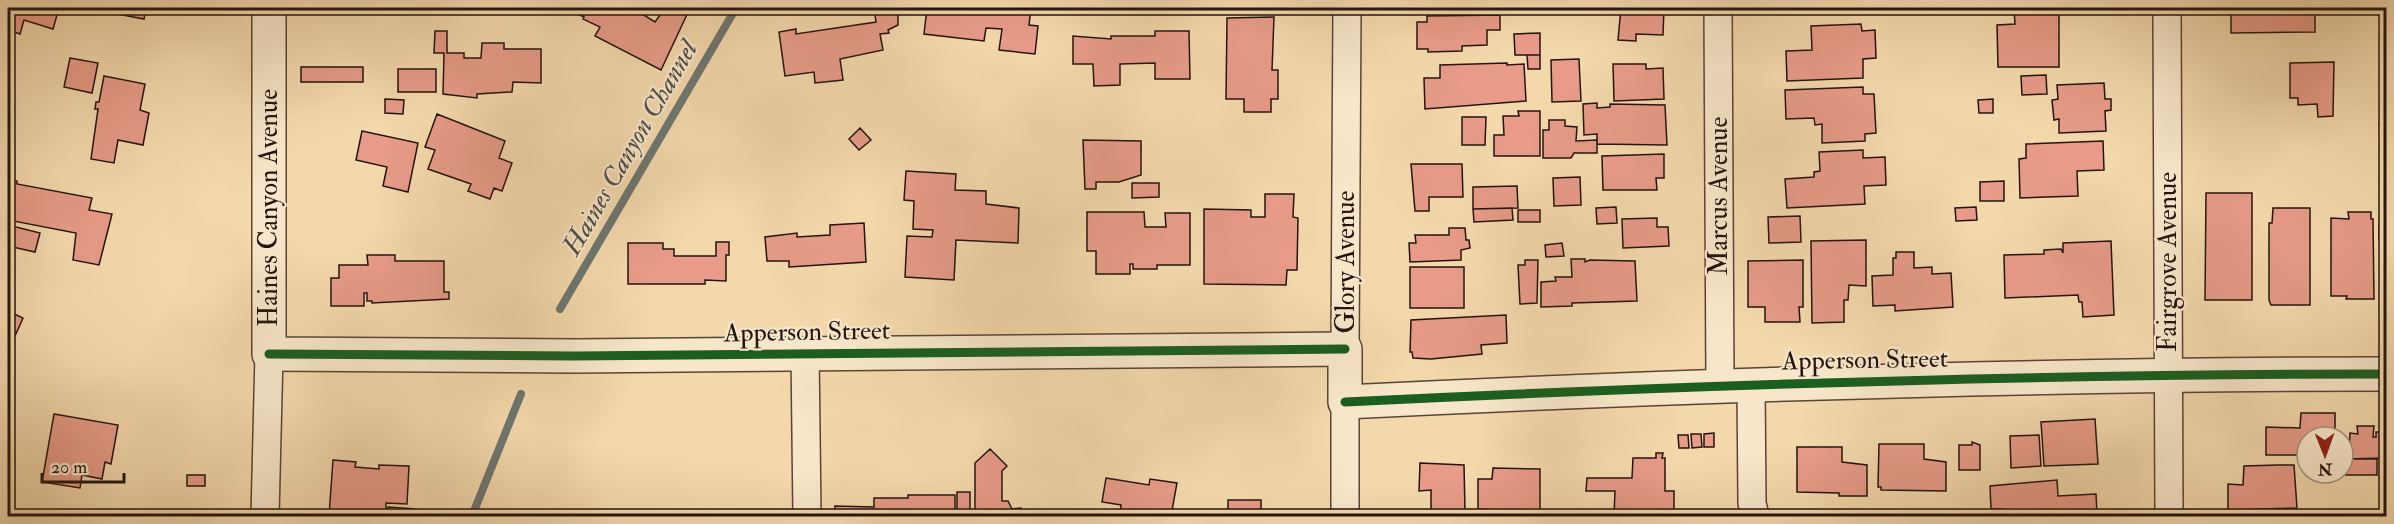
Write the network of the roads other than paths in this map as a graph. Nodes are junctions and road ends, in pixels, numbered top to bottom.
1 (269, 8) edge
2 (1347, 8) edge
3 (1718, 8) edge
4 (2167, 8) edge
5 (1345, 350) junction
6 (805, 352) junction
7 (269, 354) junction
8 (2169, 374) junction
9 (2386, 374) edge
10 (1736, 385) junction
11 (1345, 402) junction
12 (265, 516) edge
13 (807, 516) edge
14 (1345, 516) edge
15 (1755, 516) edge
16 (2169, 516) edge

1 - 7 street, Haines Canyon Avenue
2 - 5 street, Glory Avenue
3 - 10 street, Marcus Avenue
4 - 8 street, Fairgrove Avenue
5 - 6 street, Apperson Street
5 - 11 street, Glory Avenue
6 - 7 street, Apperson Street
6 - 13 street
7 - 12 street, Haines Canyon Avenue
8 - 9 street, Apperson Street
8 - 10 street, Apperson Street
8 - 16 street, Fairgrove Avenue
10 - 11 street, Apperson Street
10 - 15 street, Marcus Avenue
11 - 14 street, Glory Avenue

